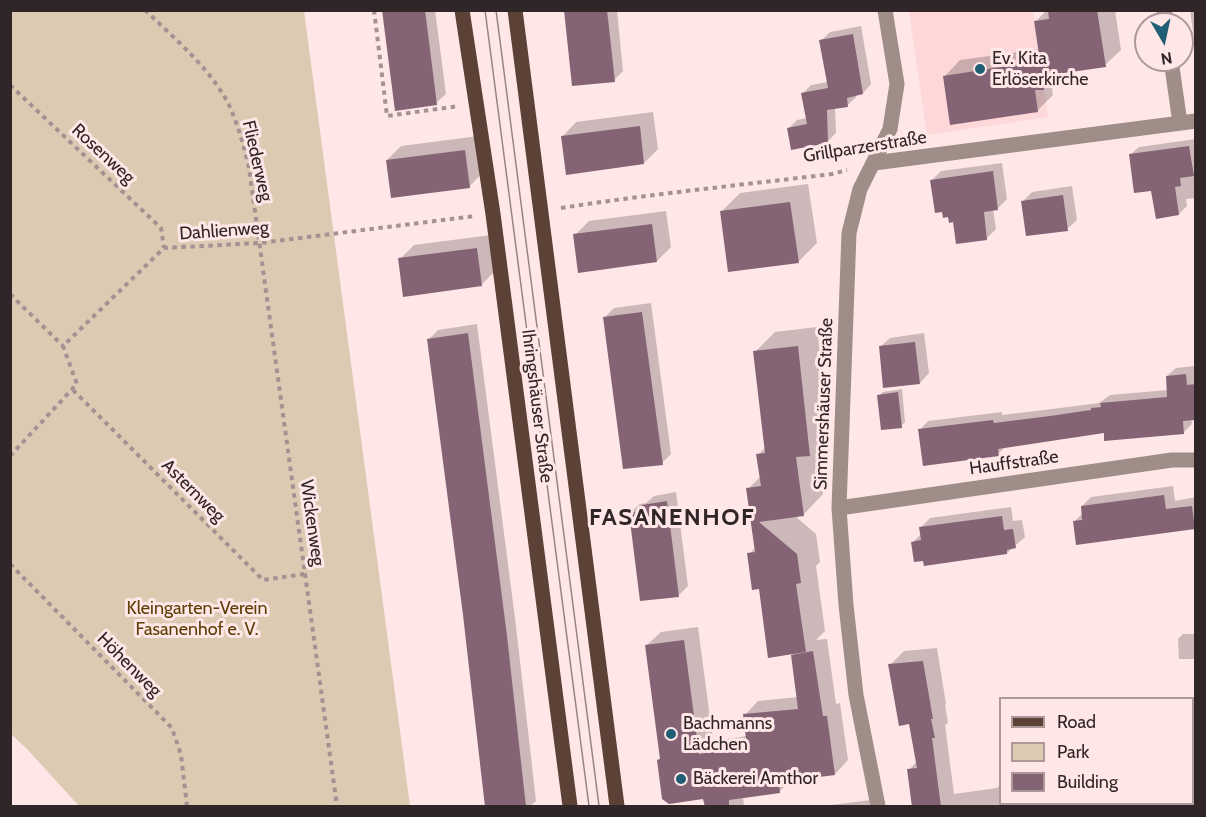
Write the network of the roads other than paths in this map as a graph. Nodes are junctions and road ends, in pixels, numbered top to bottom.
1 (462, 10) edge
2 (515, 10) edge
3 (885, 10) edge
4 (1174, 72) edge
5 (1188, 122) edge
6 (874, 163) junction
7 (1196, 460) edge
8 (839, 508) junction
9 (570, 807) edge
10 (617, 807) edge
11 (878, 807) edge

1 - 9 main road, Ihringshäuser Straße
2 - 10 main road, Ihringshäuser Straße
3 - 6 street, Simmershäuser Straße
4 - 5 street
5 - 6 street, Grillparzerstraße
6 - 8 street, Simmershäuser Straße
7 - 8 street, Hauffstraße
8 - 11 street, Simmershäuser Straße

